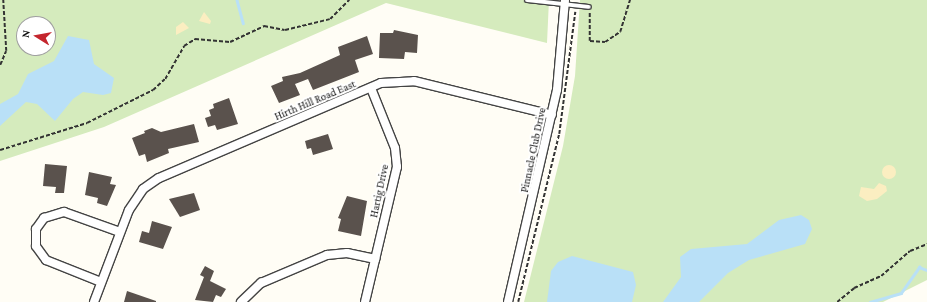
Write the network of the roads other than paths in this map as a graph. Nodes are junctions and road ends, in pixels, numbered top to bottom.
1 (527, 0) edge
2 (542, 2) edge
3 (565, 3) edge
4 (590, 7) road end
5 (371, 88) junction
6 (552, 115) junction
7 (120, 232) junction
8 (375, 259) junction
9 (103, 278) junction
10 (94, 302) edge
11 (241, 302) edge
12 (365, 302) edge
13 (508, 302) edge

1 - 2 lane
2 - 3 lane
3 - 4 lane
3 - 6 street, Pinnacle Club Drive
5 - 6 street, Hirth Hill Road East
5 - 7 street, Hirth Hill Road East
5 - 8 street, Hartig Drive
6 - 13 street, Pinnacle Club Drive
7 - 9 street, Hirth Hill Road East
7 - 9 street
8 - 11 street
8 - 12 street, Hartig Drive
9 - 10 street, Hirth Hill Road East

